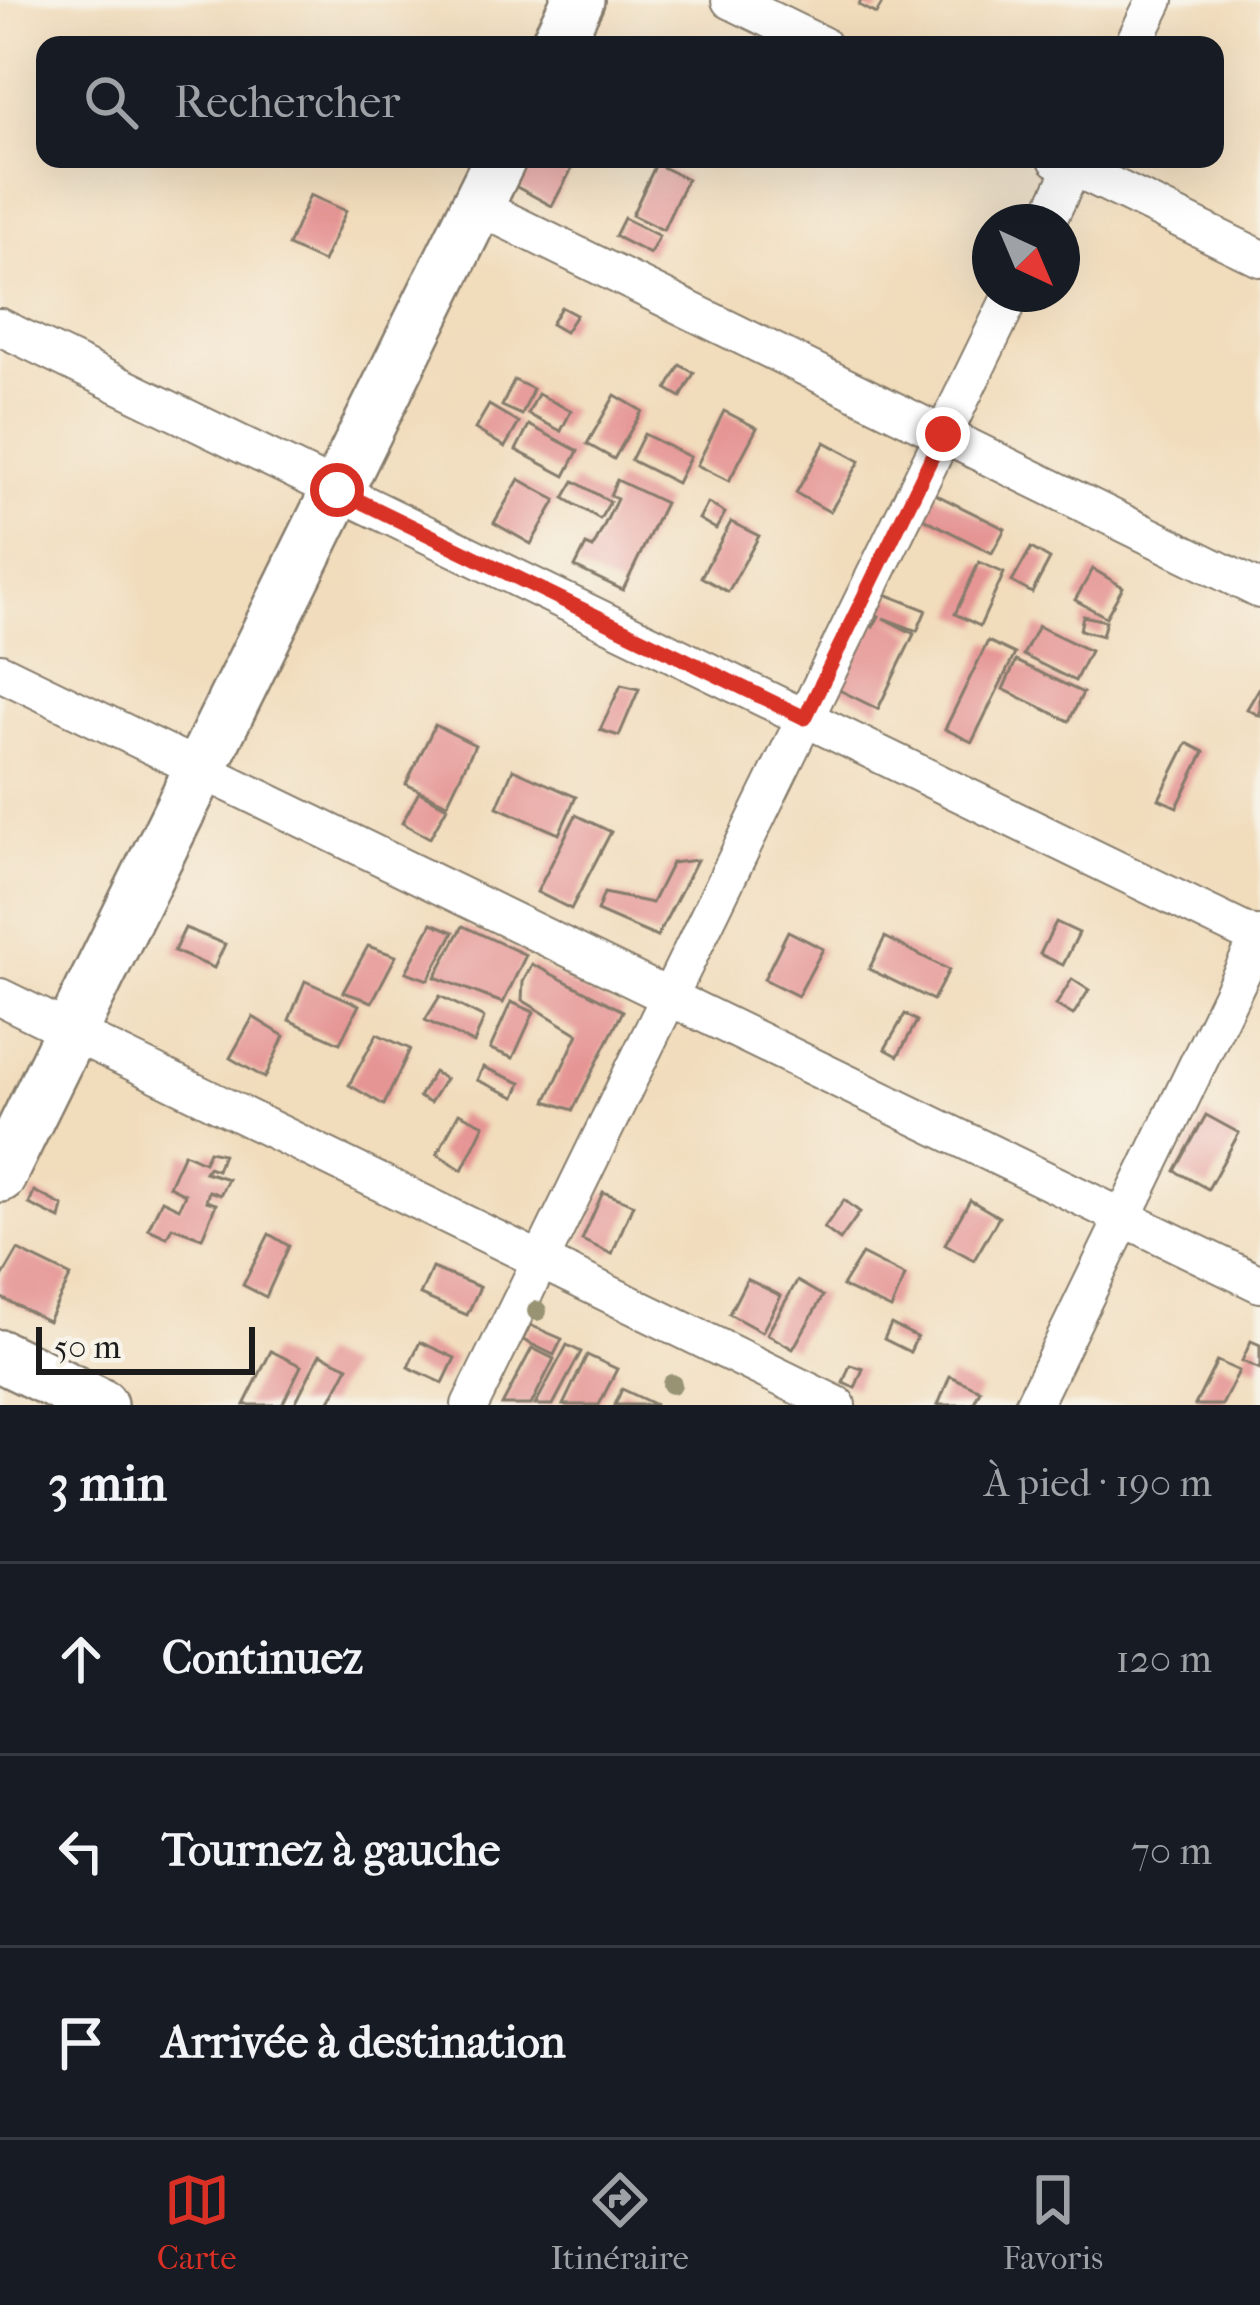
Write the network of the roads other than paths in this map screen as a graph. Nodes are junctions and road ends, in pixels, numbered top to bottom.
1 (578, 0) edge
2 (730, 0) edge
3 (1155, 0) edge
4 (560, 36) edge
5 (804, 36) edge
6 (1137, 36) edge
7 (496, 168) edge
8 (1067, 168) edge
9 (1081, 168) edge
10 (1054, 204) edge
11 (477, 206) junction
12 (1260, 258) edge
13 (1003, 312) edge
14 (0, 327) edge
15 (943, 434) junction
16 (337, 490) junction
17 (1260, 590) edge
18 (0, 672) edge
19 (805, 718) junction
20 (200, 770) junction
21 (1260, 937) edge
22 (0, 997) edge
23 (669, 997) junction
24 (71, 1031) junction
25 (0, 1176) edge
26 (1124, 1217) junction
27 (541, 1259) junction
28 (1260, 1284) edge
29 (0, 1356) edge
30 (101, 1405) edge
31 (470, 1405) edge
32 (837, 1405) edge
33 (1033, 1405) edge

1 - 4 street
2 - 5 street
3 - 6 street
7 - 11 street
8 - 10 street
9 - 12 street
11 - 15 street
11 - 16 street
13 - 15 street
14 - 16 street
15 - 17 street
15 - 19 street
16 - 19 street
16 - 20 street
18 - 20 street
19 - 21 street
19 - 23 street
20 - 23 street
20 - 24 street
21 - 26 street
22 - 24 street
23 - 26 street
23 - 27 street
24 - 25 street
24 - 27 street
26 - 28 street
26 - 33 street
27 - 31 street
27 - 32 street
29 - 30 street

